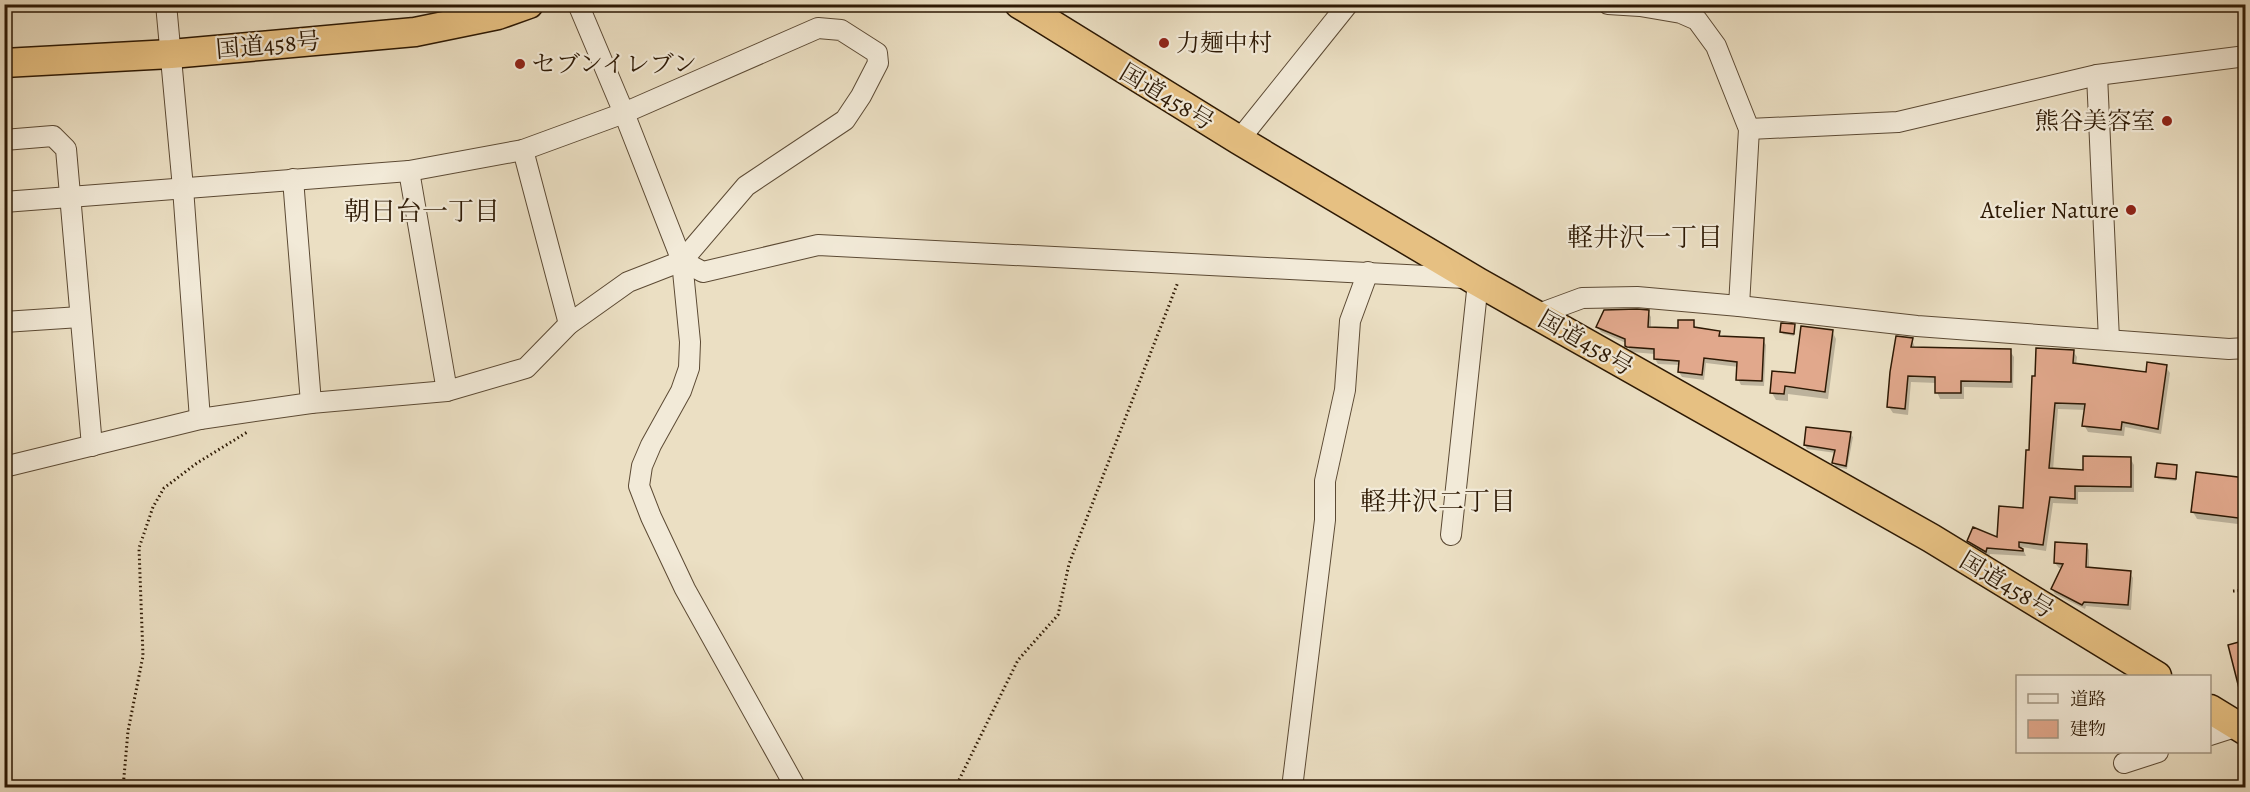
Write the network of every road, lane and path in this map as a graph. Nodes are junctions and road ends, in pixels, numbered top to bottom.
1 (166, 4) edge
2 (529, 4) edge
3 (578, 4) edge
4 (1019, 4) edge
5 (1348, 4) edge
6 (1608, 4) edge
7 (1640, 5) edge
8 (1689, 10) edge
9 (171, 54) junction
10 (2246, 56) edge
11 (4, 63) edge
12 (2097, 75) junction
13 (624, 113) junction
14 (1749, 129) junction
15 (4, 140) edge
16 (1239, 140) junction
17 (523, 150) junction
18 (409, 171) junction
19 (293, 179) junction
20 (183, 188) junction
21 (69, 198) junction
22 (4, 202) edge
23 (682, 261) junction
24 (1185, 263) junction
25 (1368, 272) junction
26 (1476, 280) junction
27 (1739, 306) junction
28 (1536, 315) junction
29 (80, 317) junction
30 (4, 322) edge
31 (569, 324) junction
32 (2109, 340) junction
33 (2246, 348) edge
34 (447, 392) junction
35 (311, 403) junction
36 (200, 419) junction
37 (257, 426) dead end
38 (92, 446) junction
39 (6, 463) edge
40 (1451, 535) dead end
41 (2246, 590) edge
42 (2233, 591) dead end
43 (2155, 675) edge
44 (2155, 753) edge
45 (2124, 763) dead end
46 (123, 788) edge
47 (796, 788) edge
48 (955, 788) edge
49 (1292, 788) edge

1 - 9 street
2 - 9 highway, 国道458号
3 - 13 street
4 - 16 highway, 国道458号
5 - 16 street
6 - 7 street
7 - 8 street
8 - 14 street
9 - 11 highway, 国道458号
9 - 20 street
10 - 12 street
12 - 14 street
12 - 32 street
13 - 17 street
13 - 23 street
13 - 23 street
14 - 27 street
15 - 21 street
16 - 26 highway, 国道458号
17 - 18 street
17 - 31 street
18 - 19 street
18 - 34 street
19 - 20 street
19 - 35 street
20 - 21 street
20 - 36 street
21 - 22 street
21 - 29 street
23 - 24 street
23 - 31 street
23 - 47 street
24 - 25 street
24 - 48 path
25 - 26 street
25 - 49 street
26 - 28 highway, 国道458号
26 - 40 street
27 - 28 street
27 - 32 street
28 - 43 highway, 国道458号
29 - 30 street
29 - 38 street
31 - 34 street
32 - 33 street
34 - 35 street
35 - 36 street
36 - 38 street
37 - 46 path
38 - 39 street
41 - 42 path
44 - 45 street

